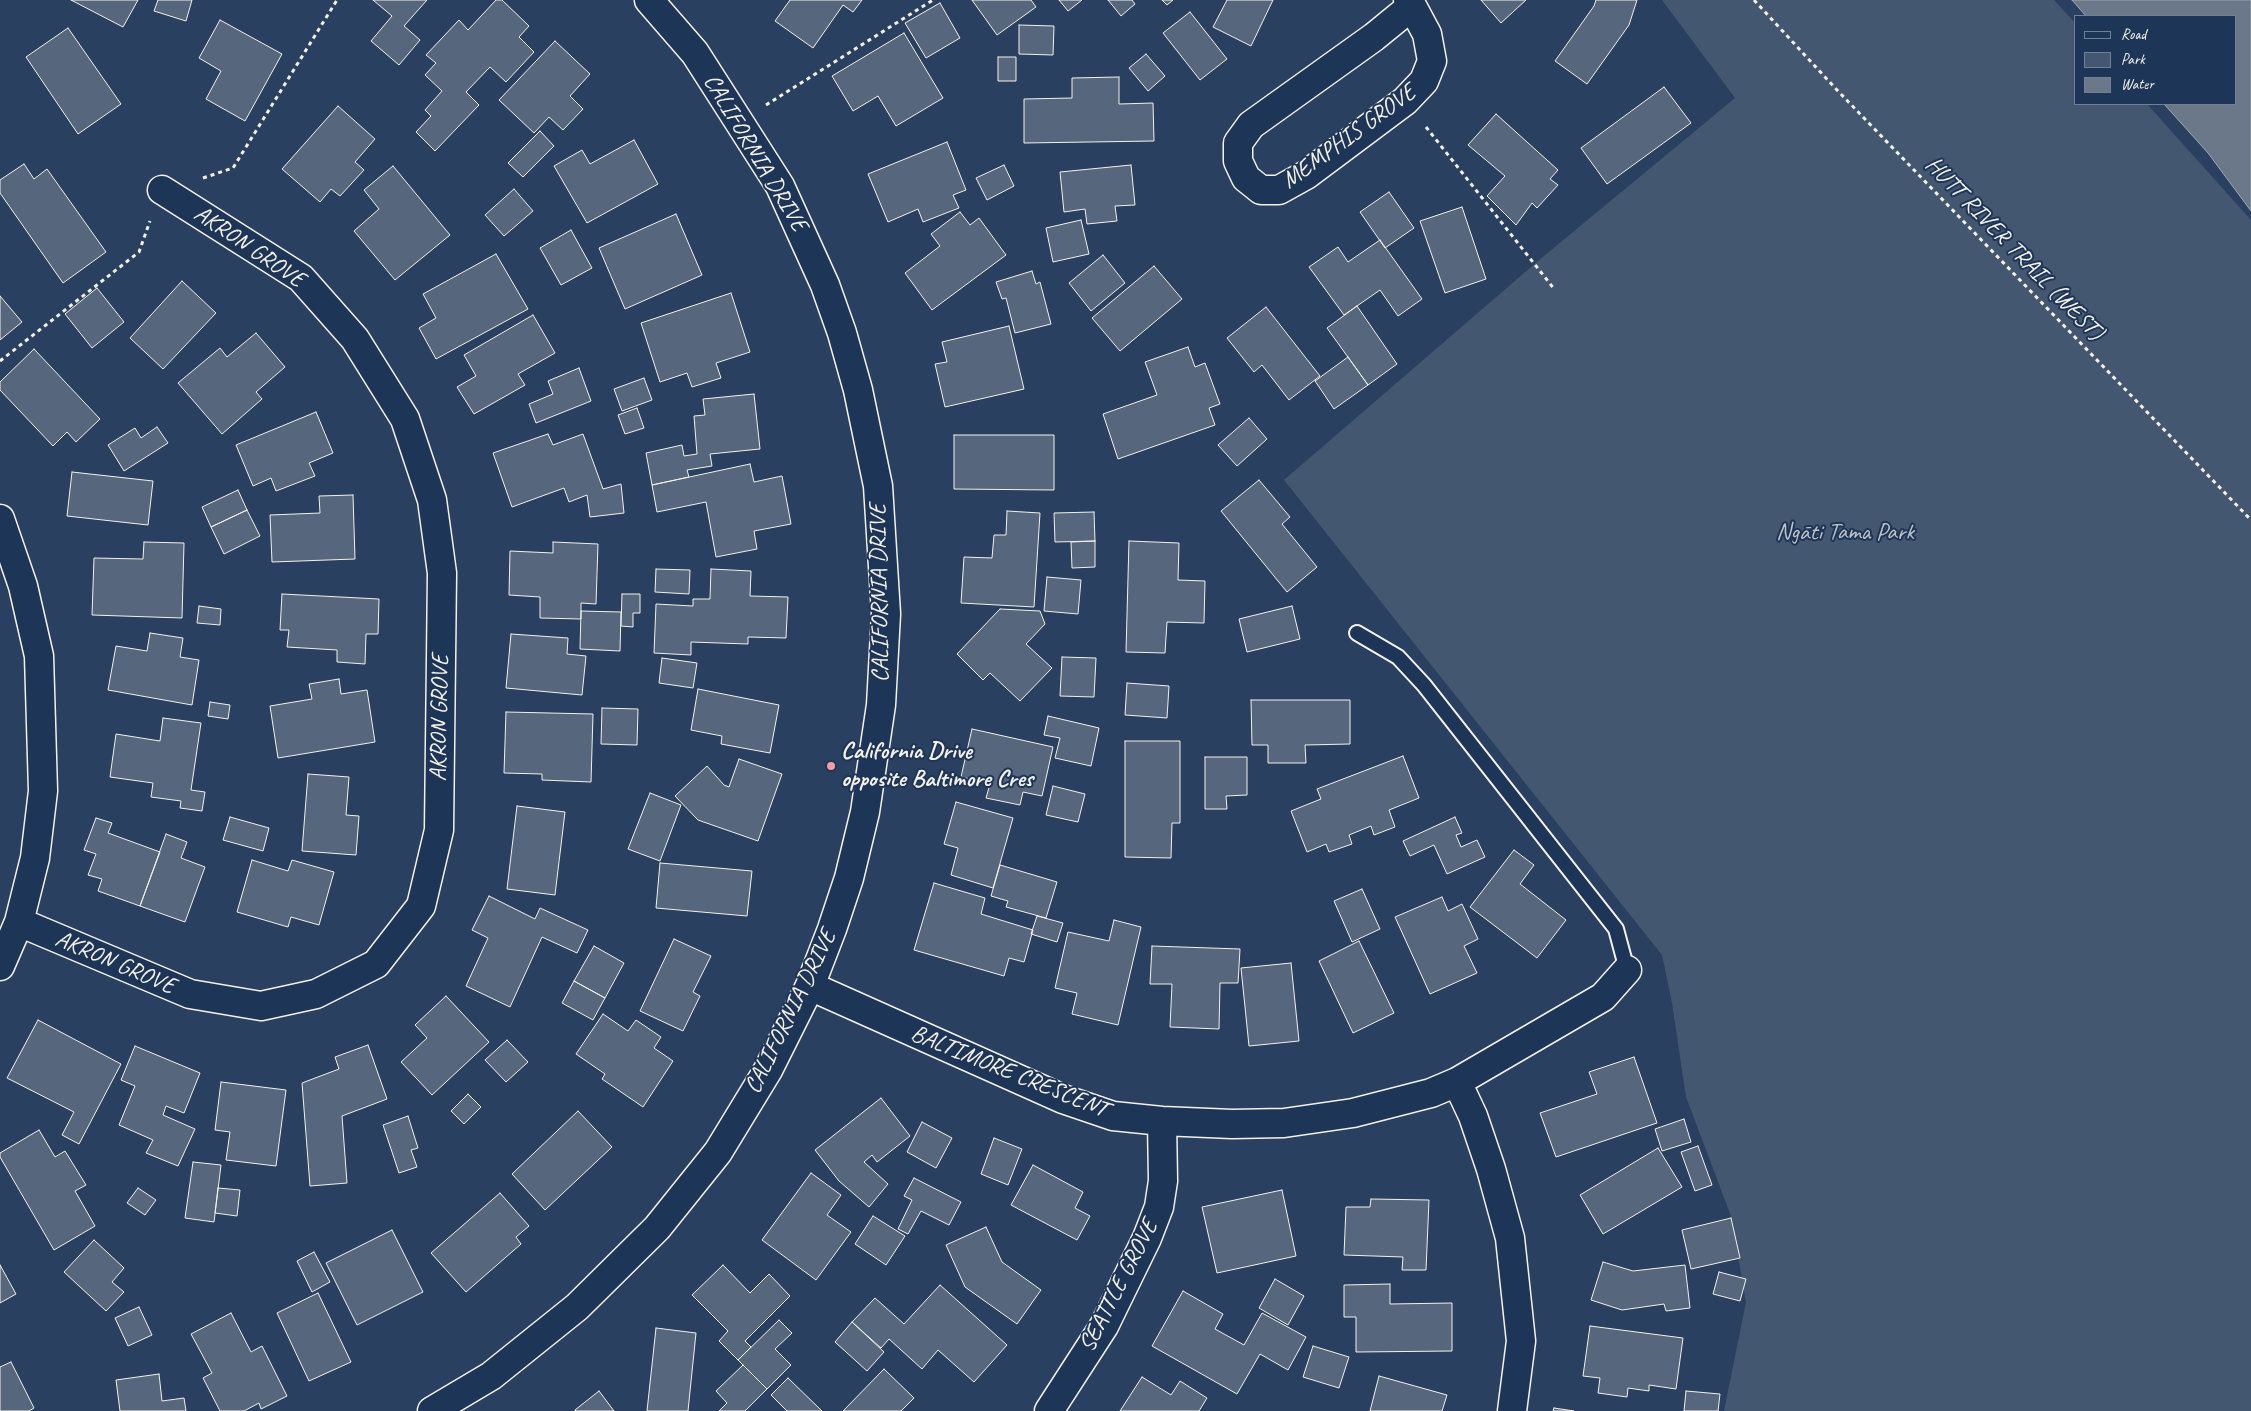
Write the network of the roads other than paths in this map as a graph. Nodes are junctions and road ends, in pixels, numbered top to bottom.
1 (649, 0) edge
2 (1410, 3) edge
3 (162, 190) road end
4 (0, 519) edge
5 (1357, 633) dead end
6 (19, 922) junction
7 (0, 966) edge
8 (1627, 970) joint
9 (810, 986) junction
10 (1457, 1082) junction
11 (1162, 1122) junction
12 (432, 1411) edge
13 (1049, 1411) edge
14 (1512, 1411) edge

1 - 9 street, CALIFORNIA DRIVE
2 - 2 street, MEMPHIS GROVE
3 - 6 street, AKRON GROVE
4 - 6 street
5 - 8 lane
6 - 7 street
8 - 10 street, BALTIMORE CRESCENT
9 - 11 street, BALTIMORE CRESCENT
9 - 12 street, CALIFORNIA DRIVE
10 - 11 street, BALTIMORE CRESCENT
10 - 14 street
11 - 13 street, SEATTLE GROVE

